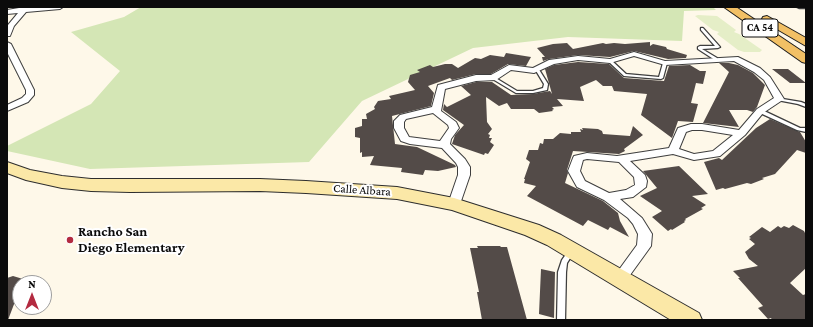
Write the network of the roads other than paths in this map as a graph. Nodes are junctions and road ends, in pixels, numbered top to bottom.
1 (60, 7) edge
2 (729, 7) edge
3 (746, 7) edge
4 (799, 7) edge
5 (806, 7) edge
6 (25, 9) edge
7 (7, 12) edge
8 (702, 29) dead end
9 (7, 34) edge
10 (806, 43) edge
11 (7, 44) edge
12 (714, 59) junction
13 (806, 59) edge
14 (610, 61) junction
15 (665, 63) junction
16 (537, 69) junction
17 (493, 78) junction
18 (779, 99) junction
19 (806, 106) edge
20 (7, 108) edge
21 (436, 109) junction
22 (760, 111) junction
23 (806, 130) edge
24 (742, 134) junction
25 (446, 145) junction
26 (673, 151) junction
27 (621, 158) junction
28 (7, 167) edge
29 (608, 197) junction
30 (454, 204) junction
31 (572, 250) junction
32 (620, 278) junction
33 (561, 320) edge
34 (691, 320) edge

1 - 6 street
2 - 13 main road, CA 54
3 - 10 main road, CA 54
4 - 5 lane
6 - 7 street
6 - 9 street
8 - 12 lane
11 - 20 street
12 - 15 street
12 - 18 street
14 - 15 street
14 - 15 lane
14 - 16 street
16 - 17 street
16 - 17 lane
17 - 21 street
18 - 19 lane
18 - 22 street
21 - 25 street
21 - 25 street
22 - 23 lane
22 - 24 street
24 - 26 street
24 - 26 street
25 - 30 street
26 - 27 street
27 - 29 street
27 - 29 street
28 - 30 street, Calle Albara
29 - 32 street
30 - 31 street, Calle Albara
31 - 32 street, Calle Albara
31 - 33 lane
32 - 34 street, Calle Albara

